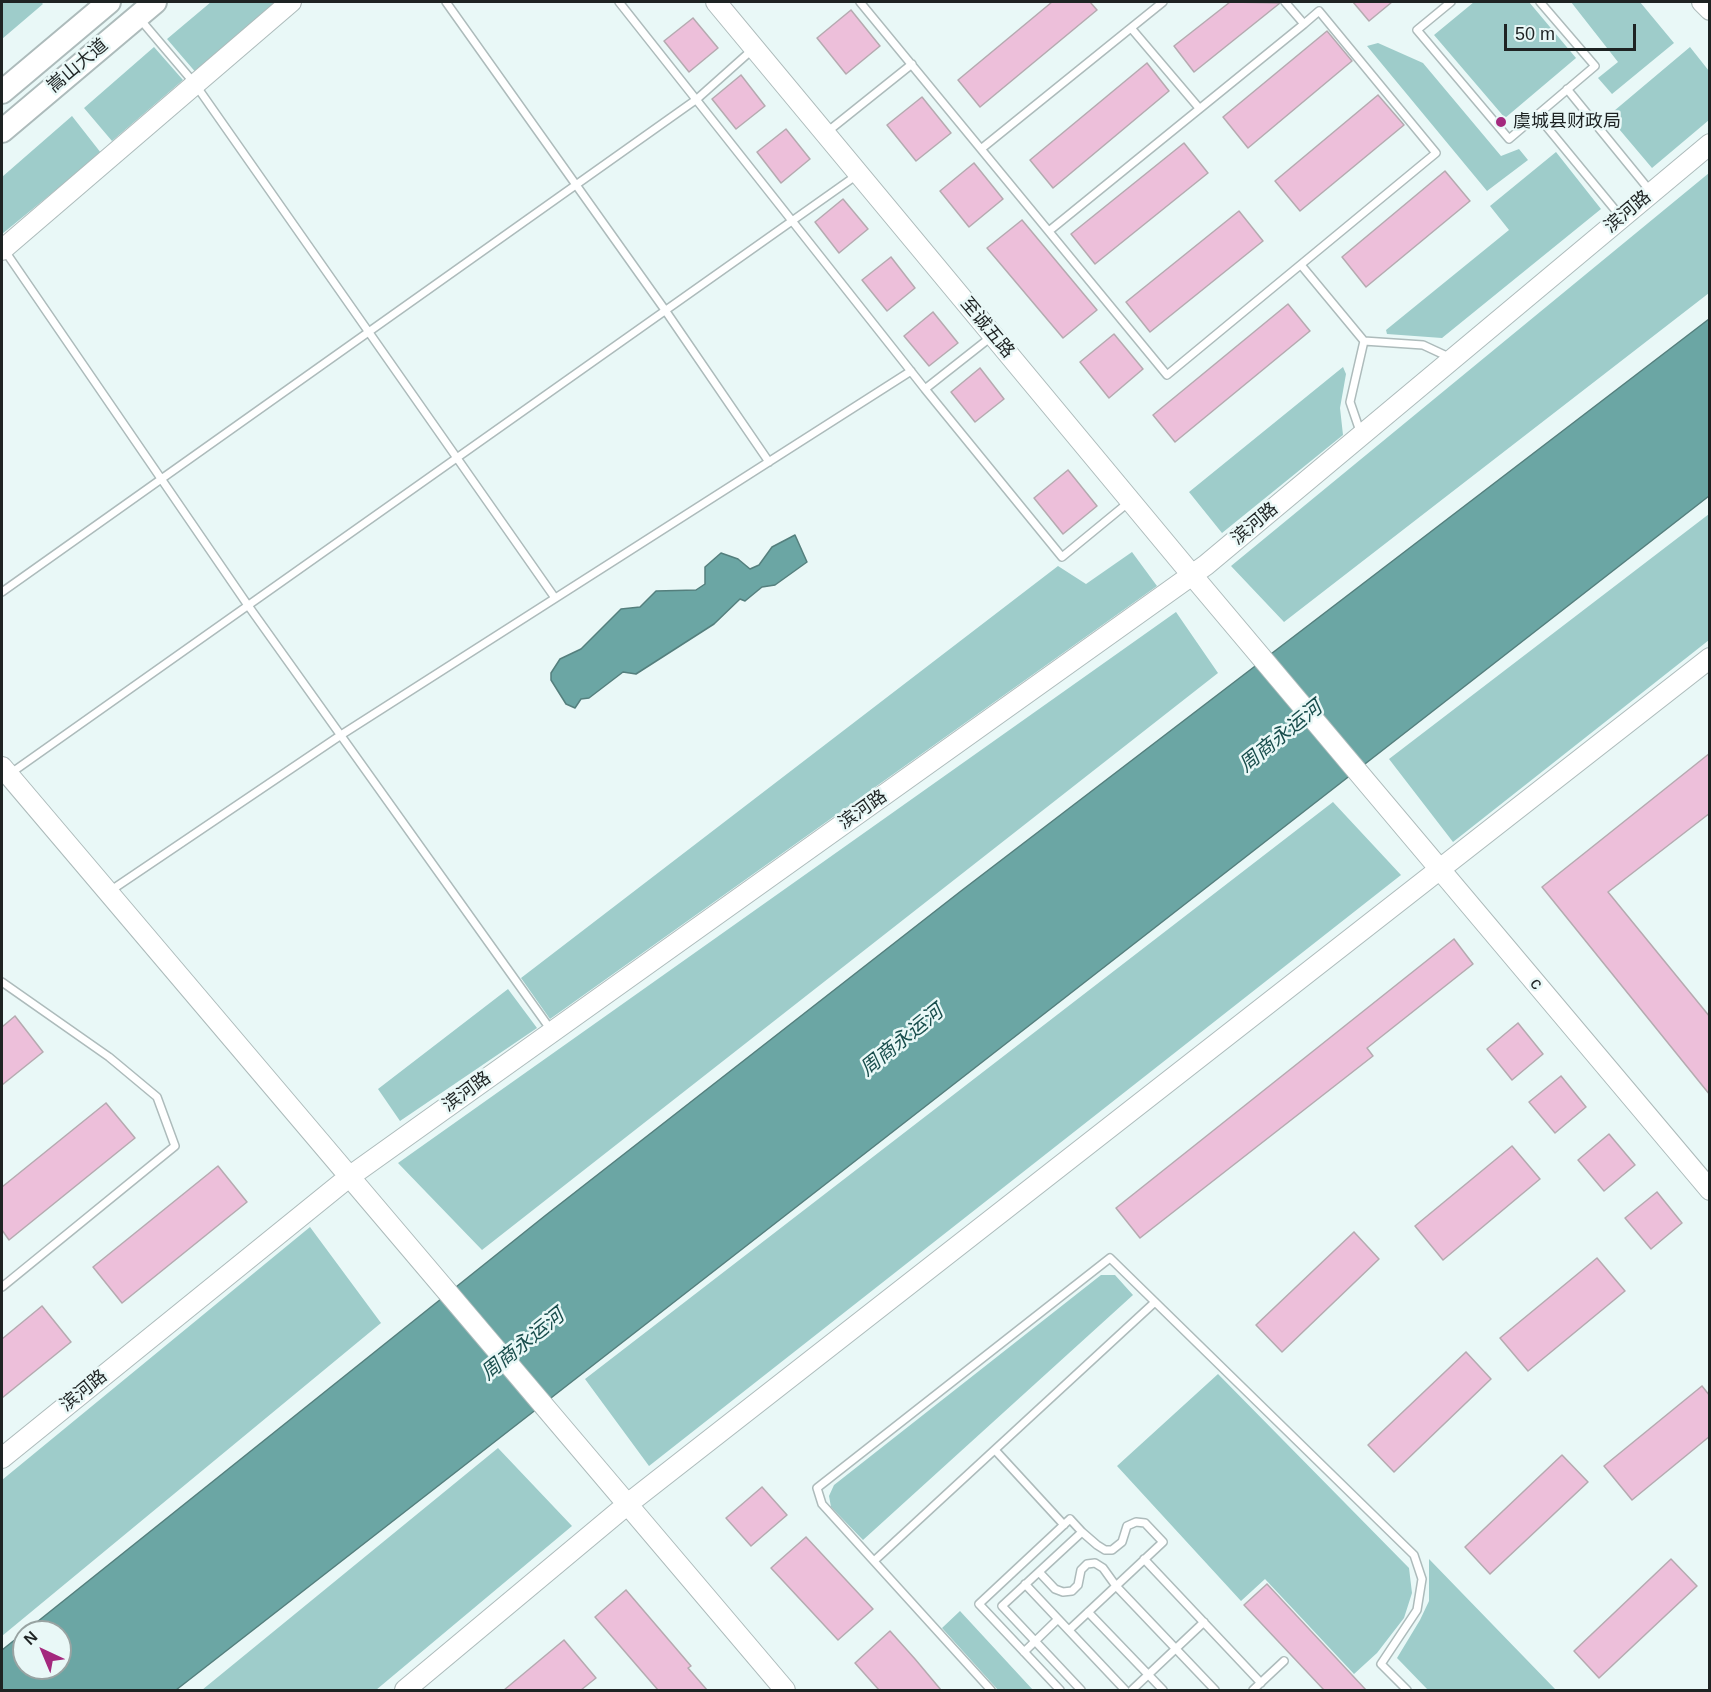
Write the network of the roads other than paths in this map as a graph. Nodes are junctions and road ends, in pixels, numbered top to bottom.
1 (155, 2) edge
2 (291, 2) edge
3 (446, 2) edge
4 (620, 2) edge
5 (716, 2) edge
6 (860, 2) edge
7 (1163, 2) edge
8 (1285, 2) edge
9 (1451, 2) edge
10 (1540, 2) edge
11 (1702, 2) edge
12 (1710, 10) edge
13 (121, 11) edge
14 (1304, 24) junction
15 (1131, 28) junction
16 (754, 48) junction
17 (912, 64) junction
18 (195, 84) junction
19 (1567, 90) junction
20 (2, 92) edge
21 (696, 99) junction
22 (1199, 108) junction
23 (1537, 115) junction
24 (2, 131) edge
25 (826, 134) junction
26 (1710, 144) edge
27 (981, 149) junction
28 (859, 173) junction
29 (576, 185) junction
30 (1652, 192) junction
31 (1622, 217) junction
32 (792, 221) junction
33 (1049, 231) junction
34 (2, 248) edge
35 (1301, 264) junction
36 (665, 310) junction
37 (369, 332) junction
38 (993, 335) junction
39 (1364, 341) junction
40 (1453, 358) junction
41 (911, 371) junction
42 (925, 389) junction
43 (1361, 435) junction
44 (457, 457) junction
45 (769, 462) junction
46 (161, 478) junction
47 (1131, 501) junction
48 (1192, 575) junction
49 (2, 592) edge
50 (555, 598) junction
51 (247, 604) junction
52 (1710, 658) edge
53 (340, 735) junction
54 (5, 771) edge
55 (1362, 778) joint
56 (1439, 869) junction
57 (108, 892) junction
58 (2, 982) edge
59 (552, 1032) junction
60 (349, 1177) junction
61 (1710, 1190) edge
62 (2, 1287) edge
63 (1155, 1302) junction
64 (994, 1450) junction
65 (2, 1458) edge
66 (629, 1503) junction
67 (1064, 1525) junction
68 (1082, 1532) junction
69 (1144, 1559) junction
70 (874, 1561) junction
71 (1038, 1572) junction
72 (1025, 1584) junction
73 (1116, 1586) junction
74 (1088, 1612) junction
75 (1058, 1619) junction
76 (1204, 1622) junction
77 (1069, 1630) junction
78 (1035, 1641) junction
79 (1176, 1649) junction
80 (1024, 1652) junction
81 (1284, 1661) dead end
82 (1148, 1675) junction
83 (1261, 1683) junction
84 (405, 1690) edge
85 (785, 1690) edge
86 (991, 1690) edge
87 (1060, 1690) edge
88 (1081, 1690) edge
89 (1125, 1690) edge
90 (1132, 1690) edge
91 (1163, 1690) edge
92 (1215, 1690) edge
93 (1253, 1690) edge
94 (1407, 1690) edge

1 - 13 main road, 嵩山大道
2 - 18 street
3 - 29 lane
4 - 21 lane
5 - 16 street, 至诚五路
6 - 17 lane
7 - 15 lane
8 - 14 lane
9 - 23 lane
10 - 19 lane
11 - 12 street
13 - 18 lane
13 - 20 main road, 嵩山大道
13 - 24 main road, 嵩山大道
14 - 22 lane
14 - 35 lane
15 - 22 lane
15 - 27 lane
16 - 21 lane
16 - 25 street, 至诚五路
17 - 25 lane
17 - 27 lane
18 - 34 street
18 - 37 lane
19 - 23 lane
19 - 30 lane
21 - 29 lane
21 - 32 lane
22 - 33 lane
23 - 31 lane
25 - 28 street, 至诚五路
26 - 30 street, 滨河路
27 - 33 lane
28 - 32 lane
28 - 38 street, 至诚五路
29 - 36 lane
29 - 37 lane
30 - 31 street, 滨河路
31 - 40 street, 滨河路
32 - 36 lane
32 - 41 lane
33 - 35 lane
34 - 46 lane
35 - 39 lane
36 - 44 lane
36 - 45 lane
37 - 44 lane
37 - 46 lane
38 - 42 lane
38 - 47 street, 至诚五路
39 - 40 lane
39 - 43 lane
40 - 43 street, 滨河路
41 - 42 lane
41 - 45 lane
42 - 47 lane
43 - 48 street, 滨河路
44 - 50 lane
44 - 51 lane
45 - 50 lane
46 - 49 lane
46 - 51 lane
47 - 48 street, 至诚五路
48 - 55 street, 至诚五路
48 - 59 street, 滨河路
50 - 53 lane
51 - 53 lane
51 - 54 lane
52 - 56 street
53 - 57 lane
53 - 59 lane
54 - 57 street
55 - 56 street, c
56 - 61 street, c
56 - 66 street
57 - 60 street
58 - 62 lane
59 - 60 street, 滨河路
60 - 65 street, 滨河路
60 - 66 street
63 - 64 lane
63 - 70 lane
63 - 94 lane
64 - 67 lane
64 - 70 lane
66 - 84 street
66 - 85 street
67 - 68 lane
67 - 80 lane
68 - 69 lane
68 - 71 lane
69 - 73 lane
69 - 76 lane
70 - 86 lane
71 - 72 lane
71 - 73 lane
72 - 75 lane
72 - 78 lane
73 - 74 lane
73 - 79 lane
74 - 77 lane
74 - 82 lane
75 - 77 lane
75 - 78 lane
76 - 79 lane
76 - 83 lane
77 - 89 lane
78 - 80 lane
78 - 88 lane
79 - 82 lane
79 - 92 lane
80 - 87 lane
81 - 83 lane
82 - 90 lane
82 - 91 lane
83 - 93 lane

